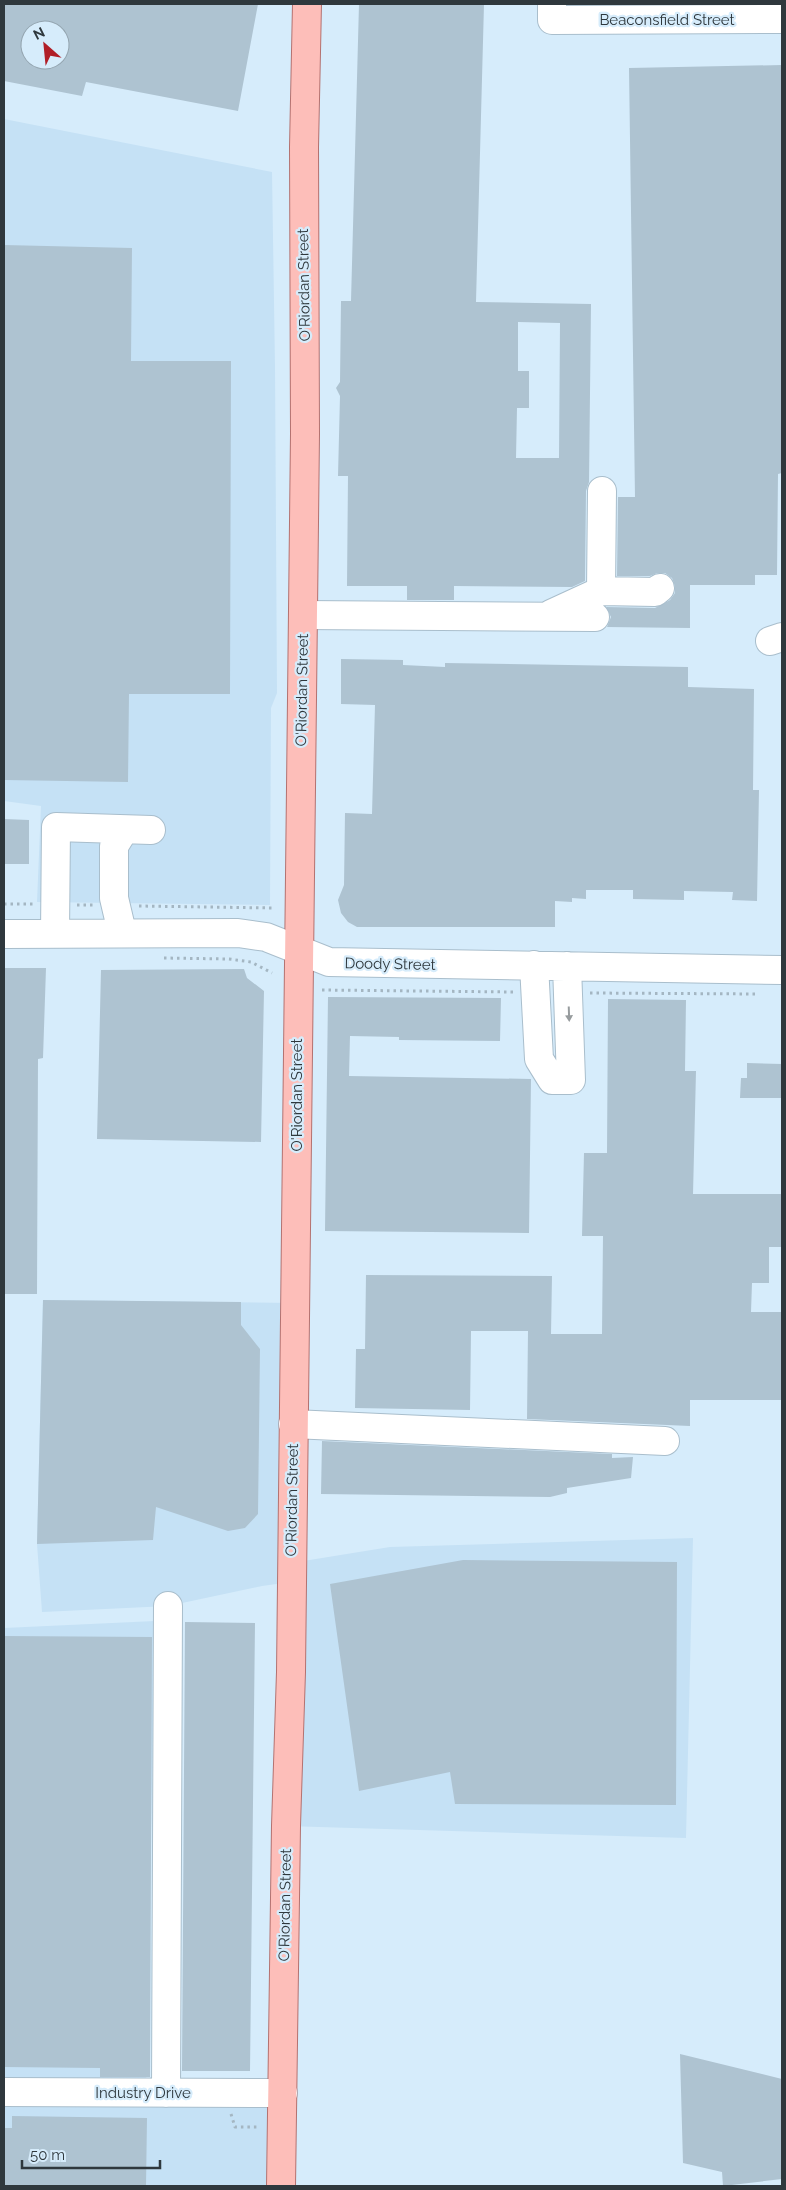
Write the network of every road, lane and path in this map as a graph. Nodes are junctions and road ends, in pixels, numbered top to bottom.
1 (307, 4) edge
2 (552, 12) edge
3 (672, 12) edge
4 (782, 19) edge
5 (602, 491) dead end
6 (660, 588) dead end
7 (601, 591) junction
8 (303, 615) junction
9 (545, 617) junction
10 (595, 617) dead end
11 (122, 932) junction
12 (4, 934) edge
13 (55, 934) junction
14 (298, 950) junction
15 (160, 958) dead end
16 (534, 965) junction
17 (567, 966) junction
18 (782, 970) edge
19 (272, 973) dead end
20 (293, 1424) junction
21 (665, 1441) dead end
22 (168, 1606) dead end
23 (4, 2092) edge
24 (166, 2093) junction
25 (283, 2093) junction
26 (282, 2186) edge

1 - 8 main road, O'Riordan Street
2 - 3 street, Beaconsfield Street
3 - 4 street, Beaconsfield Street
5 - 7 street
6 - 7 street
7 - 9 street
8 - 9 street
8 - 14 main road, O'Riordan Street
9 - 10 street
11 - 13 street, Doody Street
11 - 13 street
11 - 14 street, Doody Street
12 - 13 street, Doody Street
14 - 16 street, Doody Street
14 - 20 main road, O'Riordan Street
15 - 19 path
16 - 17 street, Doody Street
17 -> 16 street
17 - 18 street, Doody Street
20 - 21 street
20 - 25 main road, O'Riordan Street
22 - 24 street
23 - 24 street, Industry Drive
24 - 25 street, Industry Drive
25 - 26 main road, O'Riordan Street

